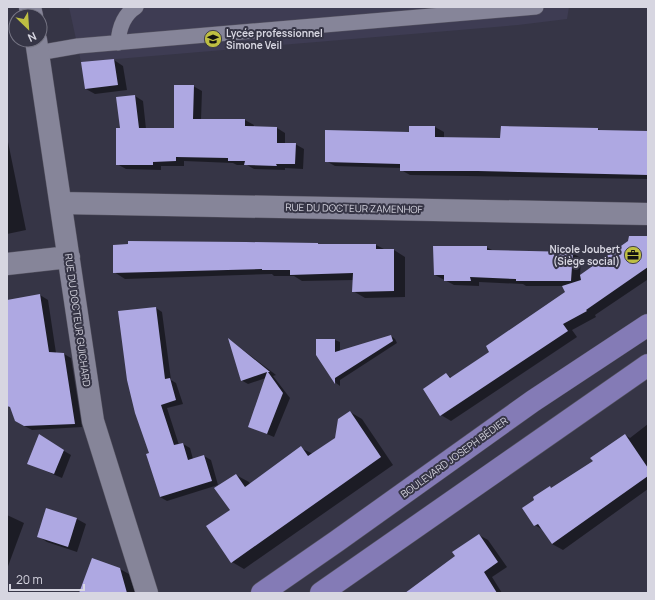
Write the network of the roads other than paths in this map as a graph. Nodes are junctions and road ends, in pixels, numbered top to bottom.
1 (136, 7) edge
2 (536, 7) edge
3 (416, 12) edge
4 (118, 43) junction
5 (48, 47) edge
6 (37, 48) edge
7 (61, 203) junction
8 (648, 214) edge
9 (69, 257) junction
10 (7, 264) edge
11 (648, 324) edge
12 (648, 365) edge
13 (147, 593) edge
14 (262, 593) edge
15 (322, 593) edge

1 - 4 lane
2 - 3 lane
3 - 4 lane
4 - 5 lane
6 - 7 street, RUE DU DOCTEUR GUICHARD
7 - 8 street, RUE DU DOCTEUR ZAMENHOF
7 - 9 street, RUE DU DOCTEUR GUICHARD
9 - 10 street
9 - 13 street, RUE DU DOCTEUR GUICHARD
11 - 14 main road, BOULEVARD JOSEPH BÉDIER
12 - 15 main road

